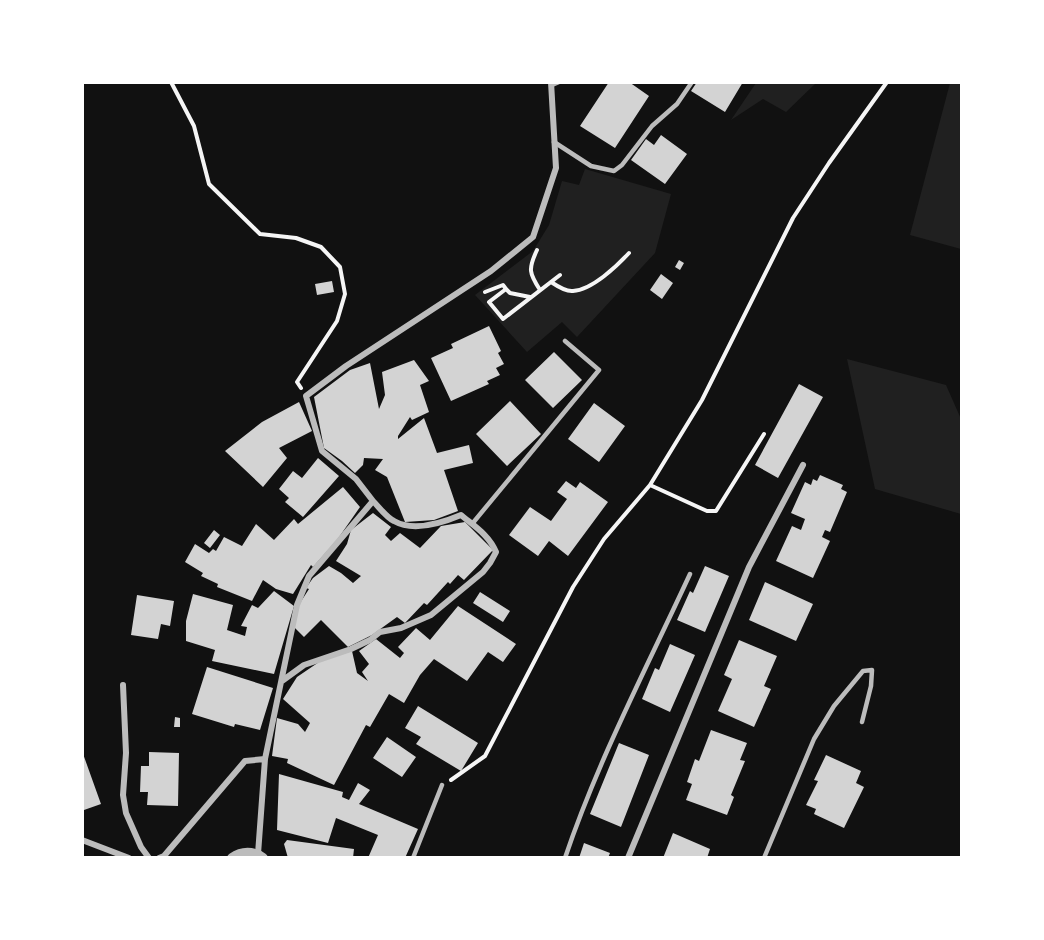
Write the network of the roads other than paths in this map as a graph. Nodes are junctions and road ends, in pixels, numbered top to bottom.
1 (559, 82) edge
2 (692, 82) edge
3 (551, 84) edge
4 (554, 142) junction
5 (565, 340) dead end
6 (803, 465) dead end
7 (373, 501) junction
8 (472, 524) junction
9 (690, 574) dead end
10 (281, 682) junction
11 (123, 686) dead end
12 (862, 722) dead end
13 (265, 759) junction
14 (442, 785) road end
15 (82, 840) edge
16 (260, 856) edge
17 (129, 858) edge
18 (149, 858) edge
19 (159, 858) edge
20 (232, 858) edge
21 (412, 858) edge
22 (565, 858) edge
23 (628, 858) edge
24 (764, 858) edge

1 - 3 lane
2 - 4 lane
3 - 4 street
4 - 7 street
5 - 8 lane
6 - 23 street
7 - 8 street
7 - 10 street
8 - 10 street
9 - 22 lane
10 - 13 street
11 - 18 street
12 - 24 lane
13 - 16 street
13 - 19 street
14 - 21 lane
15 - 17 street
16 - 20 street

